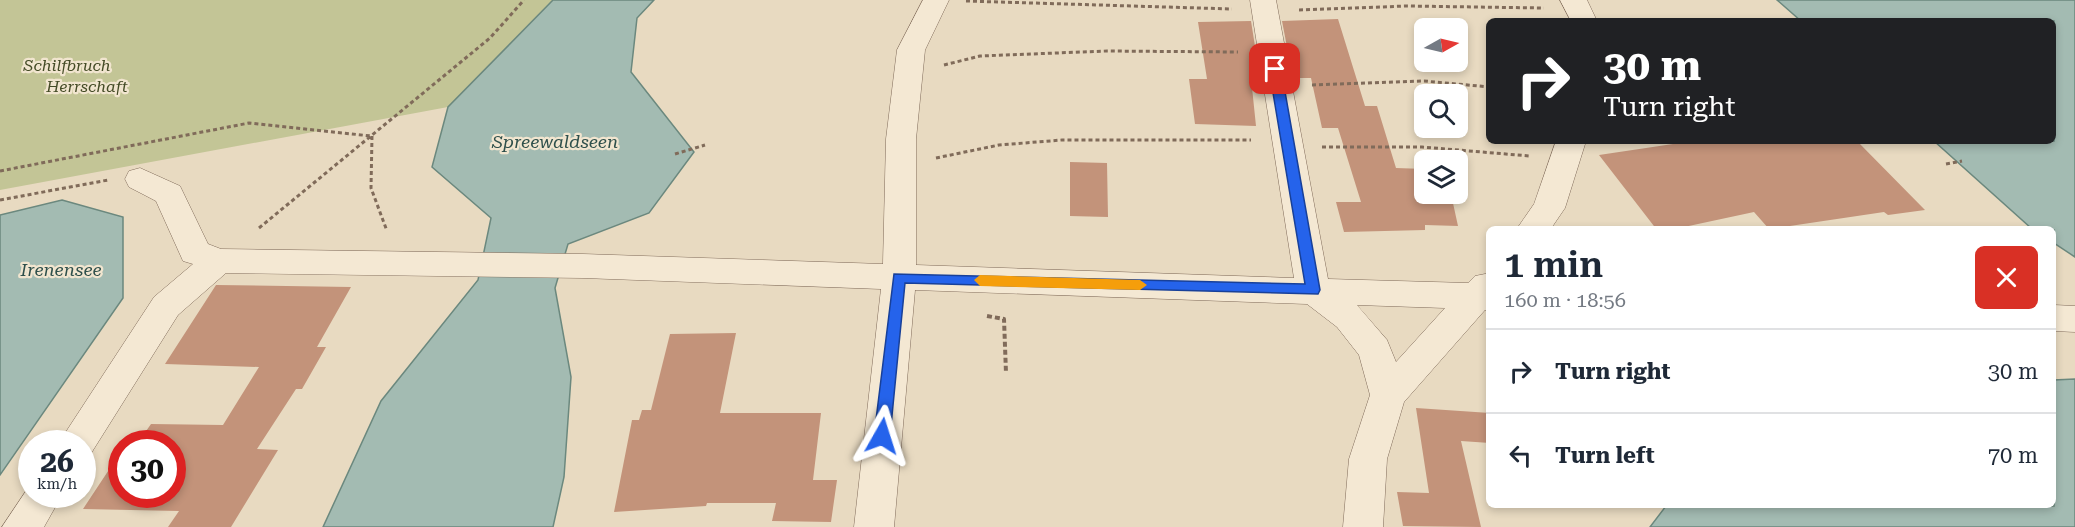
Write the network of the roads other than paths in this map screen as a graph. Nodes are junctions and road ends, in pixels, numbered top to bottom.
1 (936, 0) edge
2 (1264, 5) edge
3 (1568, 150) edge
4 (140, 179) road end
5 (1535, 226) edge
6 (219, 261) junction
7 (899, 278) junction
8 (1313, 290) junction
9 (1486, 292) edge
10 (2056, 318) edge
11 (2075, 319) edge
12 (1388, 395) junction
13 (86, 430) edge
14 (34, 508) edge
15 (22, 527) edge
16 (874, 527) edge
17 (1363, 527) edge

1 - 7 street
2 - 8 street
3 - 5 street
4 - 6 street
6 - 7 street
6 - 13 street
7 - 8 street
7 - 16 street
8 - 9 street
8 - 12 street
9 - 12 street
10 - 11 street
12 - 17 street
14 - 15 street

